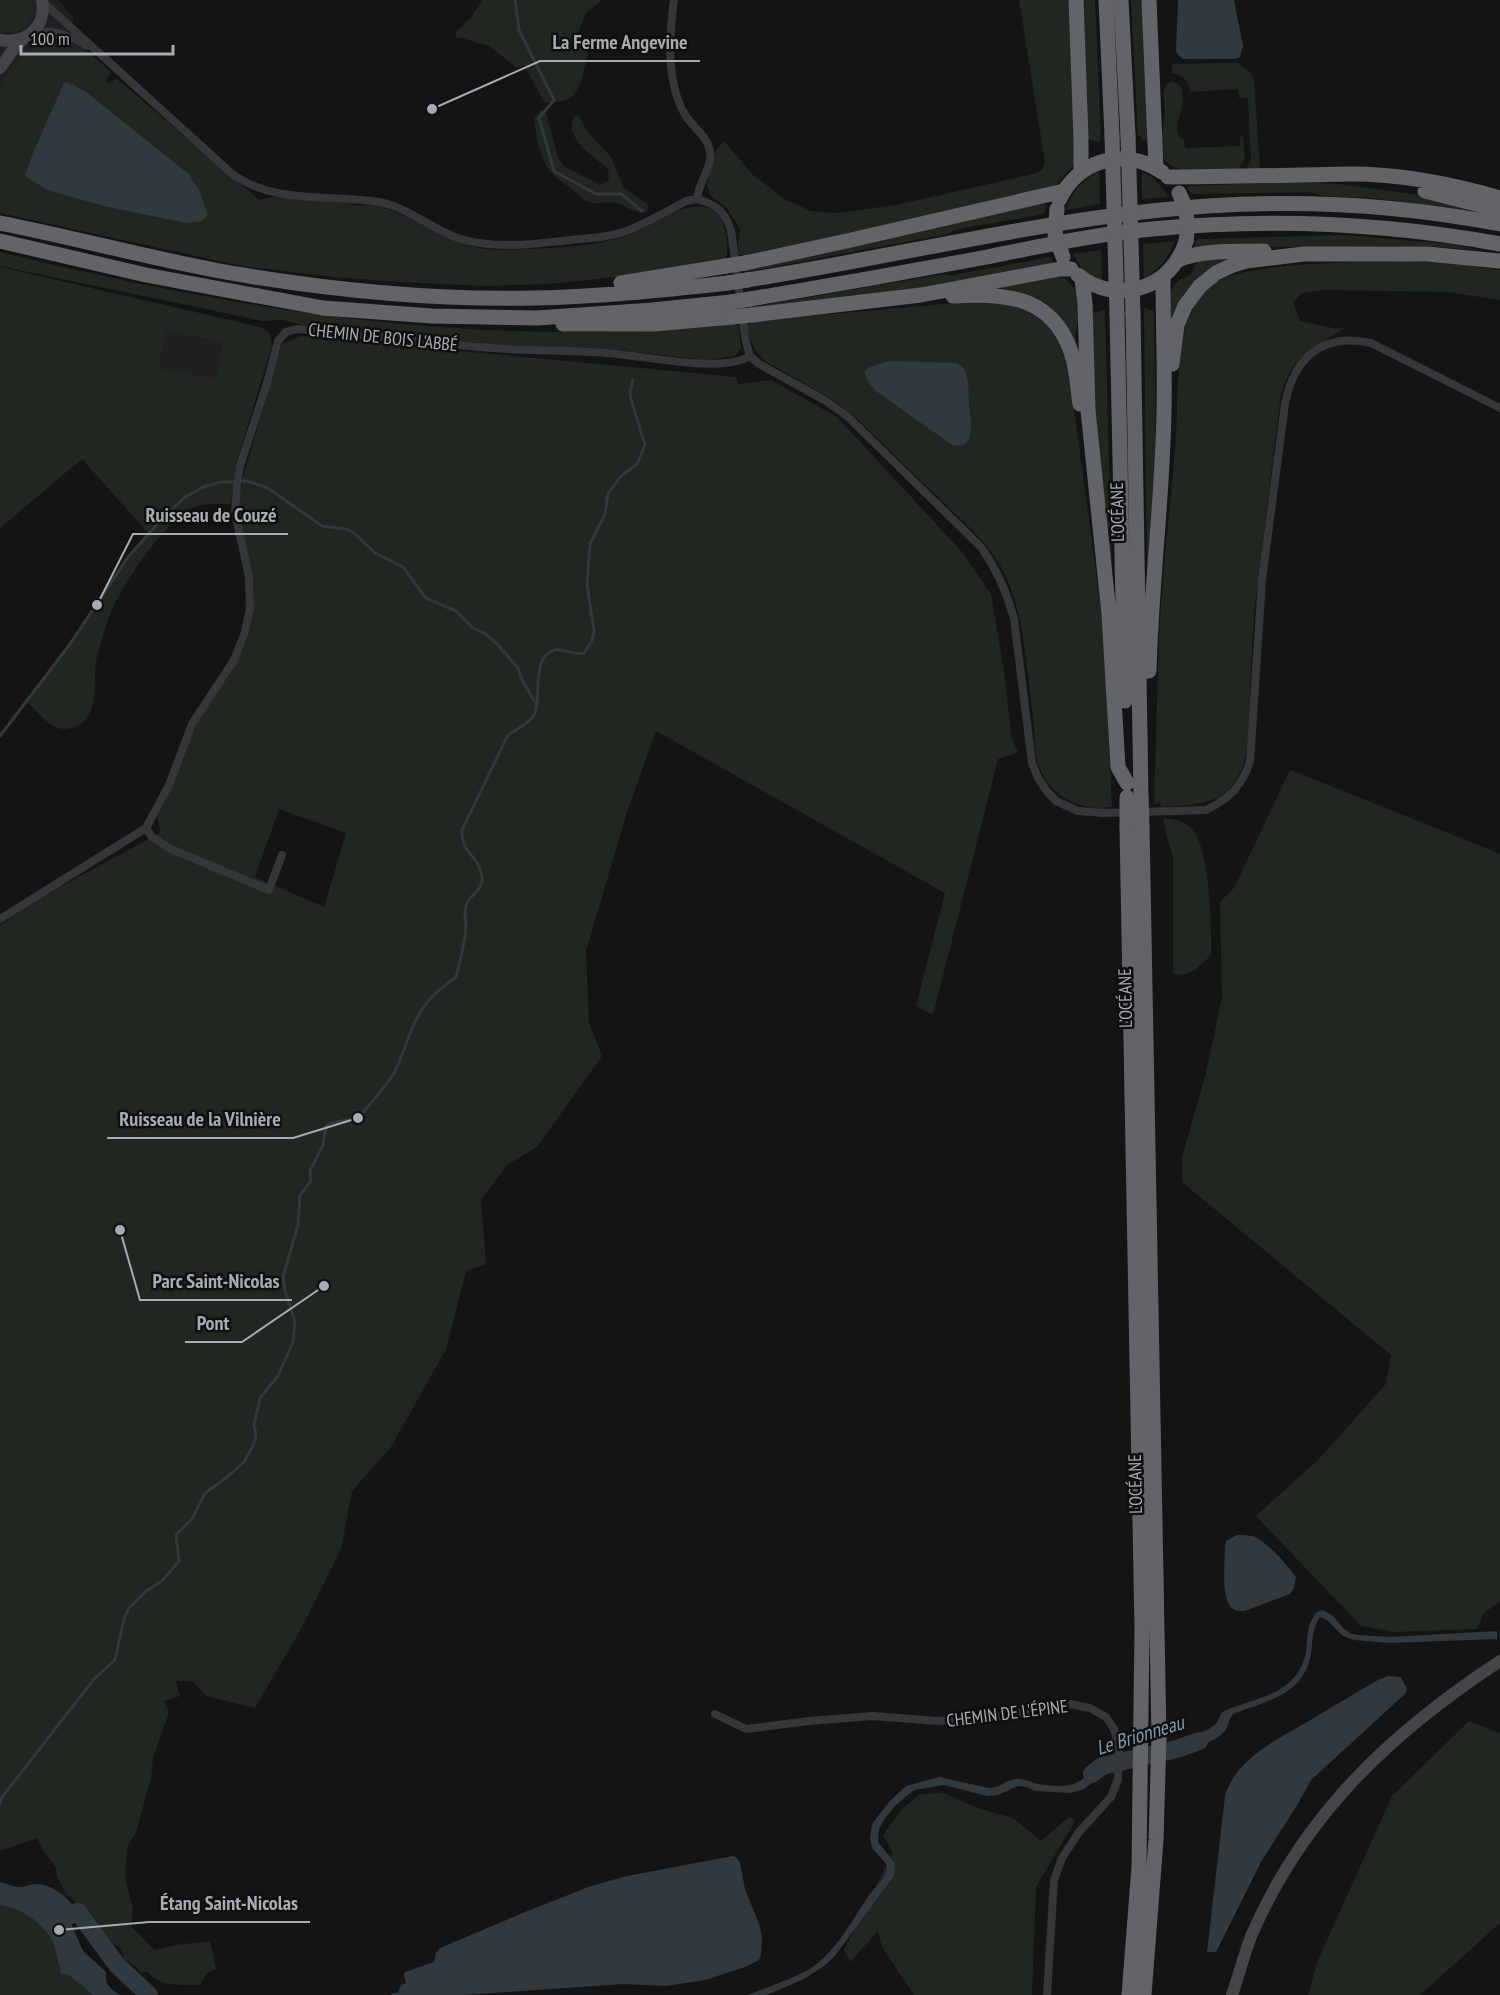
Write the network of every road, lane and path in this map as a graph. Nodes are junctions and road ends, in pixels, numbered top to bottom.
1 (675, 0) edge
2 (1076, 0) edge
3 (1106, 0) edge
4 (1121, 0) edge
5 (1149, 0) edge
6 (42, 1) edge
7 (27, 36) junction
8 (0, 40) edge
9 (95, 51) junction
10 (0, 68) edge
11 (1081, 172) junction
12 (1162, 173) junction
13 (1324, 176) junction
14 (1064, 191) junction
15 (698, 198) junction
16 (1500, 198) edge
17 (1500, 210) edge
18 (0, 223) edge
19 (1500, 224) edge
20 (0, 241) edge
21 (1500, 244) edge
22 (1304, 254) junction
23 (1178, 260) junction
24 (1500, 261) edge
25 (1072, 268) junction
26 (1162, 277) junction
27 (921, 295) junction
28 (533, 298) junction
29 (1125, 313) junction
30 (537, 318) junction
31 (750, 356) junction
32 (1165, 399) junction
33 (1500, 408) edge
34 (1092, 453) junction
35 (1141, 751) junction
36 (1131, 793) junction
37 (1134, 827) junction
38 (146, 828) junction
39 (282, 855) dead end
40 (0, 919) edge
41 (1500, 1661) edge
42 (715, 1714) dead end
43 (1047, 1995) edge
44 (1130, 1995) edge
45 (1144, 1995) edge
46 (1232, 1995) edge

1 - 15 street
2 - 11 highway
3 - 29 highway, L’OCÉANE, bridge
4 - 29 highway, L’OCÉANE, bridge
5 - 12 highway
6 - 7 street
6 - 9 street
7 - 8 street
7 - 9 street
7 - 10 street
9 - 15 street
11 - 12 highway
11 - 14 highway
12 - 13 highway
12 - 23 highway, bridge
13 - 16 highway
13 - 17 highway
14 - 25 highway, bridge
14 - 28 highway, bridge
15 - 31 street
18 - 28 highway
19 - 28 highway, bridge
20 - 30 highway
21 - 30 highway, bridge
22 - 23 highway
22 - 24 highway
22 - 32 highway
23 - 26 highway
25 - 26 highway
25 - 27 highway
25 - 34 highway
26 - 32 highway
27 - 30 highway, bridge
27 - 34 highway
29 - 35 highway, L’OCÉANE
29 - 36 highway, L’OCÉANE
31 - 33 street
31 - 38 street, CHEMIN DE BOIS L'ABBÉ
32 - 35 highway
34 - 36 highway
35 - 36 highway, L’OCÉANE
36 - 37 highway, L’OCÉANE, bridge
37 - 44 highway, L’OCÉANE
37 - 45 highway, L’OCÉANE
38 - 39 street
38 - 40 street, CHEMIN DE BOIS L'ABBÉ
41 - 46 street
42 - 43 street, CHEMIN DE L'ÉPINE

